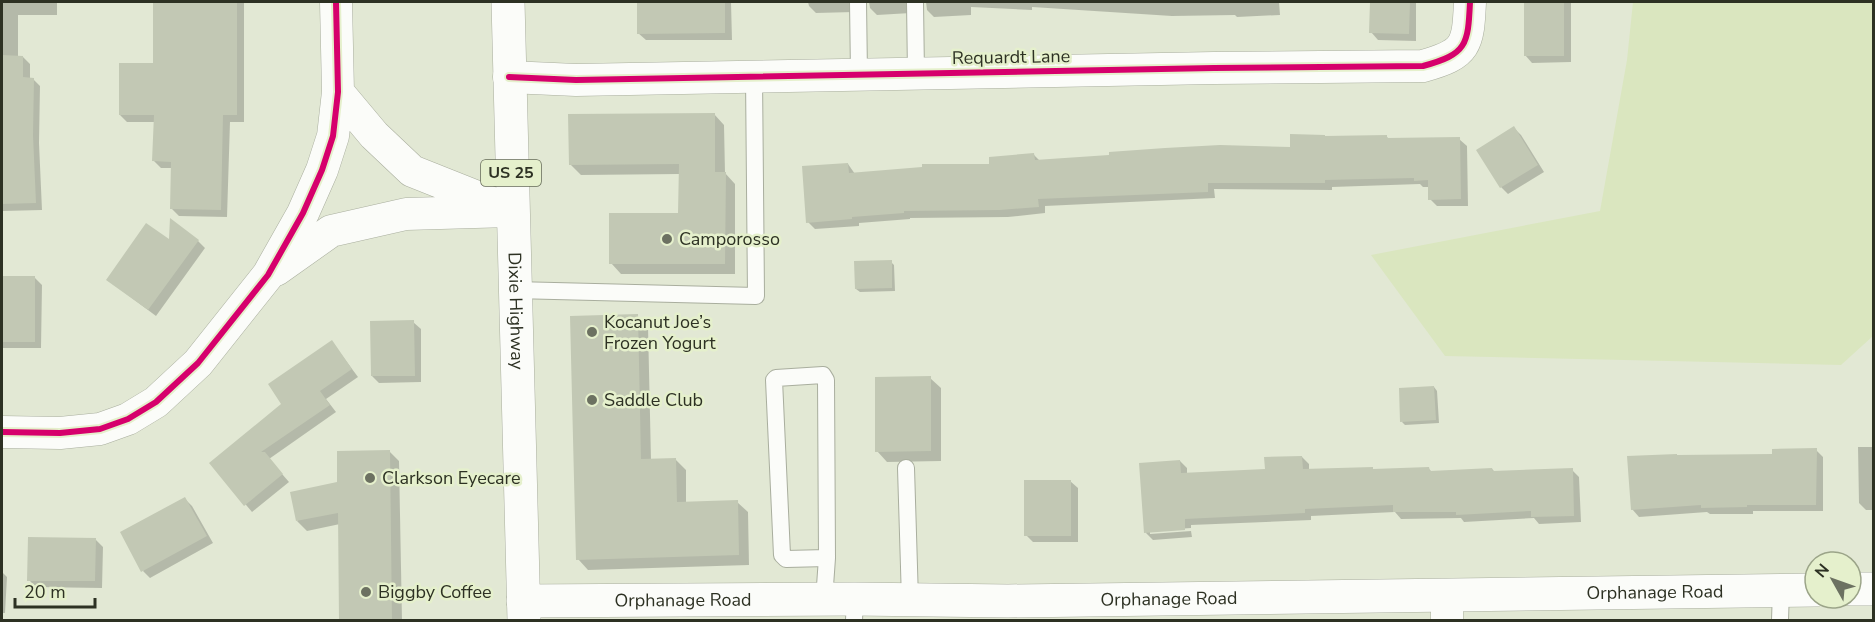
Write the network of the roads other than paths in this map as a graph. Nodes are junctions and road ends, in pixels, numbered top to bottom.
1 (336, 2) edge
2 (508, 2) edge
3 (858, 2) edge
4 (915, 2) edge
5 (1470, 2) edge
6 (859, 74) junction
7 (916, 74) junction
8 (754, 76) junction
9 (509, 77) junction
10 (338, 92) junction
11 (512, 211) junction
12 (268, 275) junction
13 (514, 290) junction
14 (2, 432) edge
15 (906, 468) dead end
16 (827, 558) junction
17 (1803, 595) edge
18 (910, 600) junction
19 (1781, 605) edge
20 (845, 606) edge
21 (1447, 608) edge
22 (523, 611) edge

1 - 10 street
2 - 9 main road, Dixie Highway / US 25
3 - 6 lane
4 - 7 lane
5 - 7 street, Requardt Lane
6 - 7 street, Requardt Lane
6 - 8 street, Requardt Lane
8 - 9 street, Requardt Lane
8 - 13 lane
9 - 11 main road, Dixie Highway / US 25
10 - 11 street
10 - 12 street
11 - 12 street
11 - 13 main road, Dixie Highway / US 25
12 - 14 street
13 - 22 main road, Dixie Highway / US 25
15 - 18 lane
16 - 16 lane
16 - 20 lane
17 - 19 main road, Orphanage Road
18 - 20 main road, Orphanage Road
18 - 21 main road, Orphanage Road
19 - 21 main road, Orphanage Road
20 - 22 main road, Orphanage Road

